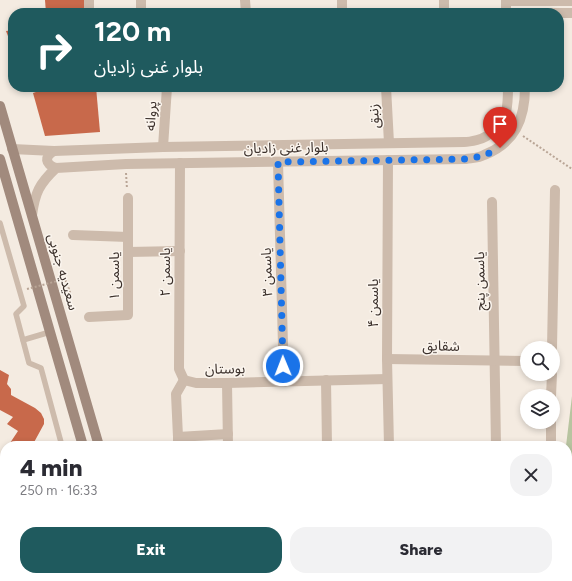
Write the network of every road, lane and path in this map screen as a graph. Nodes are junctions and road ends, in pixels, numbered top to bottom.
1 (506, 0) edge
2 (523, 0) edge
3 (572, 1) edge
4 (167, 92) edge
5 (386, 92) edge
6 (508, 92) edge
7 (524, 92) edge
8 (0, 106) edge
9 (513, 134) junction
10 (389, 143) junction
11 (162, 147) junction
12 (12, 149) junction
13 (54, 151) junction
14 (0, 159) edge
15 (388, 160) junction
16 (278, 162) junction
17 (180, 163) junction
18 (126, 164) junction
19 (56, 168) junction
20 (572, 169) edge
21 (555, 190) dead end
22 (128, 198) joint
23 (492, 202) dead end
24 (32, 215) junction
25 (0, 223) edge
26 (73, 235) dead end
27 (128, 237) junction
28 (180, 251) junction
29 (128, 252) junction
30 (28, 289) dead end
31 (70, 292) dead end
32 (89, 317) dead end
33 (50, 332) junction
34 (23, 340) junction
35 (552, 341) edge
36 (387, 359) junction
37 (495, 360) junction
38 (520, 361) edge
39 (387, 379) junction
40 (184, 380) junction
41 (326, 380) junction
42 (284, 382) junction
43 (227, 383) junction
44 (551, 429) edge
45 (228, 434) junction
46 (61, 441) edge
47 (82, 441) edge
48 (98, 441) edge
49 (178, 441) edge
50 (228, 441) edge
51 (327, 441) edge
52 (389, 441) edge
53 (496, 441) edge
54 (550, 441) edge

1 - 2 street
2 - 3 street
4 - 11 street, پروانه
5 - 10 street, زنبق
6 - 10 street, بلوار غنی زادیان
7 - 9 street, بلوار غنی زادیان
8 - 12 main road, سعیدیه جنوبی
9 - 15 street, بلوار غنی زادیان
9 - 20 path
10 - 11 street, بلوار غنی زادیان
10 - 15 street, زنبق
11 - 13 street, بلوار غنی زادیان
12 - 13 street, بلوار غنی زادیان
12 - 24 main road, سعیدیه جنوبی
13 - 19 street
14 - 33 main road
15 - 16 street, بلوار غنی زادیان
15 - 36 street, یاسمن ۴
16 - 17 street, بلوار غنی زادیان
16 - 42 street, یاسمن ۳
17 - 18 street, بلوار غنی زادیان
17 - 28 street, یاسمن ۲
18 - 19 street, بلوار غنی زادیان
18 - 22 path
19 - 24 street
21 - 35 street
22 - 27 street, یاسمن ۱
23 - 37 street, یاسمن پنج
24 - 48 main road, سعیدیه جنوبی
25 - 34 lane
26 - 27 street
27 - 29 street, یاسمن ۱
28 - 29 street
28 - 40 street, یاسمن ۲
29 - 32 street, یاسمن ۱
30 - 31 path, bridge
33 - 34 lane
33 - 47 main road
34 - 46 lane
36 - 37 street, شقایق
36 - 39 street, یاسمن ۴
37 - 38 street, شقایق
37 - 53 street
39 - 41 street, بوستان
39 - 52 street, یاسمن ۴
40 - 43 street, بوستان
40 - 49 street
41 - 42 street, بوستان
41 - 51 street
42 - 43 street, بوستان
43 - 45 street
44 - 54 street
45 - 49 street
45 - 50 street

